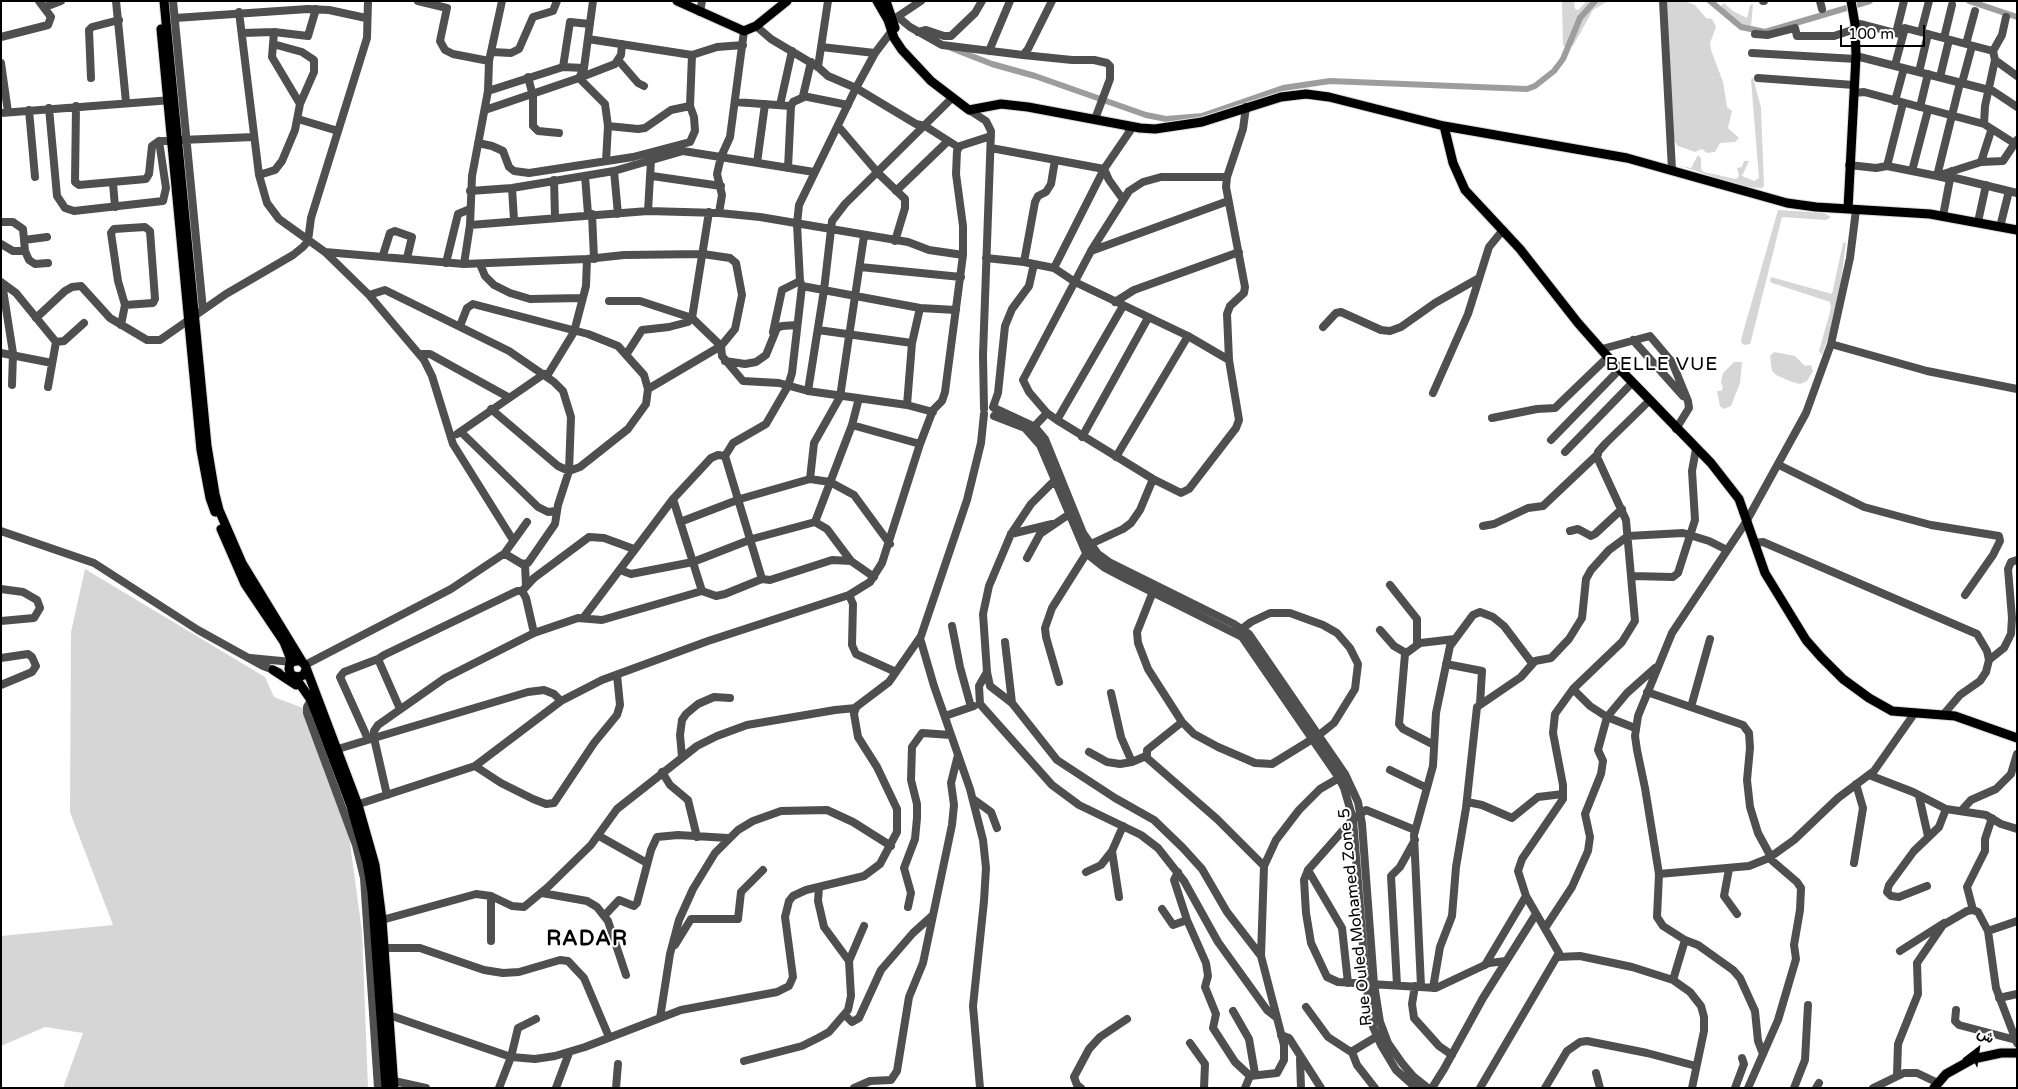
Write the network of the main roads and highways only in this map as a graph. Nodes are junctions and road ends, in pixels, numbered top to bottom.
1 (158, 1) edge
2 (164, 1) edge
3 (678, 1) edge
4 (787, 1) edge
5 (877, 1) edge
6 (886, 1) edge
7 (1852, 1) edge
8 (893, 23) junction
9 (170, 100) junction
10 (1444, 126) junction
11 (1852, 210) junction
12 (2017, 230) edge
13 (212, 496) junction
14 (292, 662) junction
15 (305, 665) junction
16 (273, 670) road end
17 (293, 676) junction
18 (309, 696) junction
19 (2017, 738) edge
20 (354, 806) junction
21 (380, 948) junction
22 (381, 1015) junction
23 (2017, 1053) edge
24 (394, 1084) edge
25 (1936, 1086) edge
26 (386, 1088) edge

1 - 9 main road
2 - 9 main road
3 - 4 main road
5 - 8 main road
6 - 8 main road
7 - 11 main road
8 - 10 main road
9 - 13 main road
10 - 11 main road
10 - 19 main road
11 - 12 main road
13 - 14 main road
13 - 15 main road
14 - 15 main road
14 - 17 main road
15 - 17 main road
15 - 20 main road
16 - 18 main road
17 - 18 main road
18 - 20 main road
20 - 21 main road
20 - 21 main road
21 - 22 main road
22 - 24 main road
22 - 26 main road
23 - 25 main road

